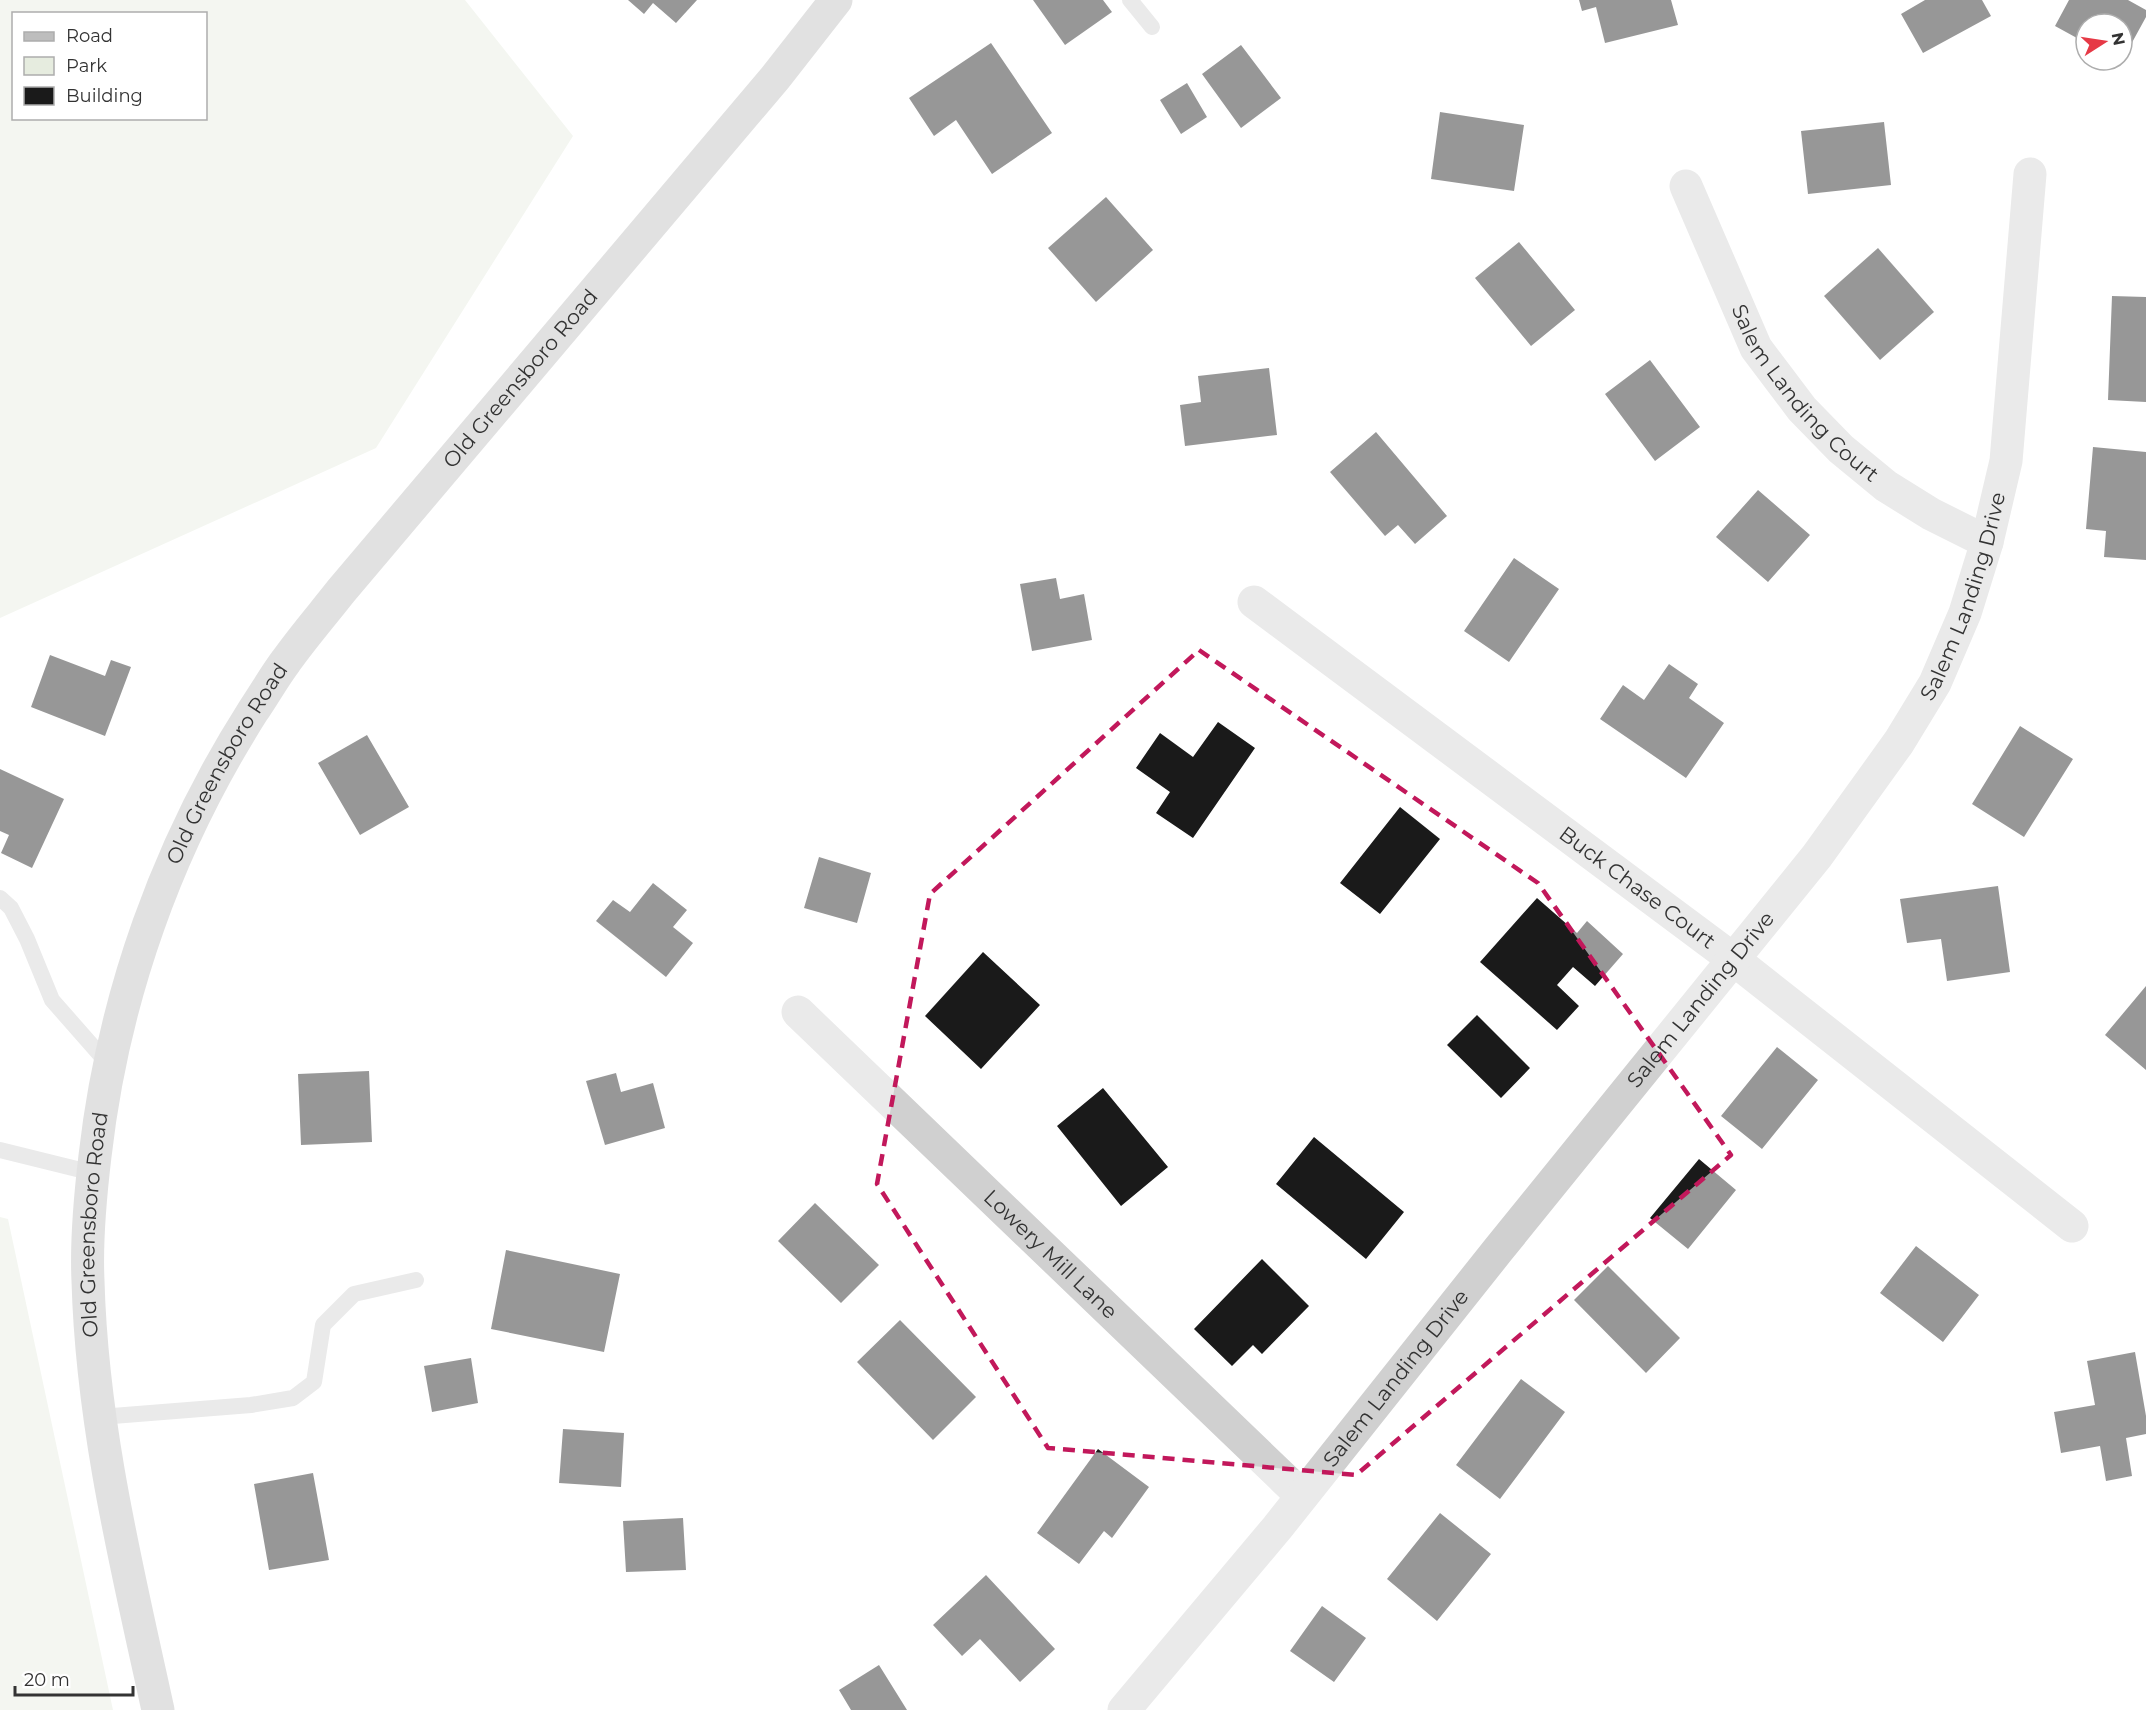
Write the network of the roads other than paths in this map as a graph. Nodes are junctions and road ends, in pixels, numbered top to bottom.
1 (836, 0) edge
2 (1130, 0) edge
3 (1152, 27) dead end
4 (2030, 174) dead end
5 (1686, 186) dead end
6 (1987, 542) junction
7 (1254, 602) dead end
8 (0, 898) edge
9 (1733, 959) junction
10 (798, 1012) dead end
11 (110, 1066) junction
12 (0, 1150) edge
13 (93, 1173) junction
14 (2072, 1226) dead end
15 (416, 1280) dead end
16 (100, 1417) junction
17 (1302, 1496) junction
18 (158, 1710) edge
19 (1124, 1710) edge

1 - 11 main road, Old Greensboro Road
2 - 3 lane
4 - 6 street, Salem Landing Drive
5 - 6 street, Salem Landing Court
6 - 9 street, Salem Landing Drive
7 - 9 street, Buck Chase Court
8 - 11 lane
9 - 14 street, Buck Chase Court
9 - 17 street, Salem Landing Drive
10 - 17 street, Lowery Mill Lane
11 - 13 main road, Old Greensboro Road
12 - 13 lane
13 - 16 main road, Old Greensboro Road
15 - 16 lane
16 - 18 main road, Old Greensboro Road
17 - 19 street, Salem Landing Drive

